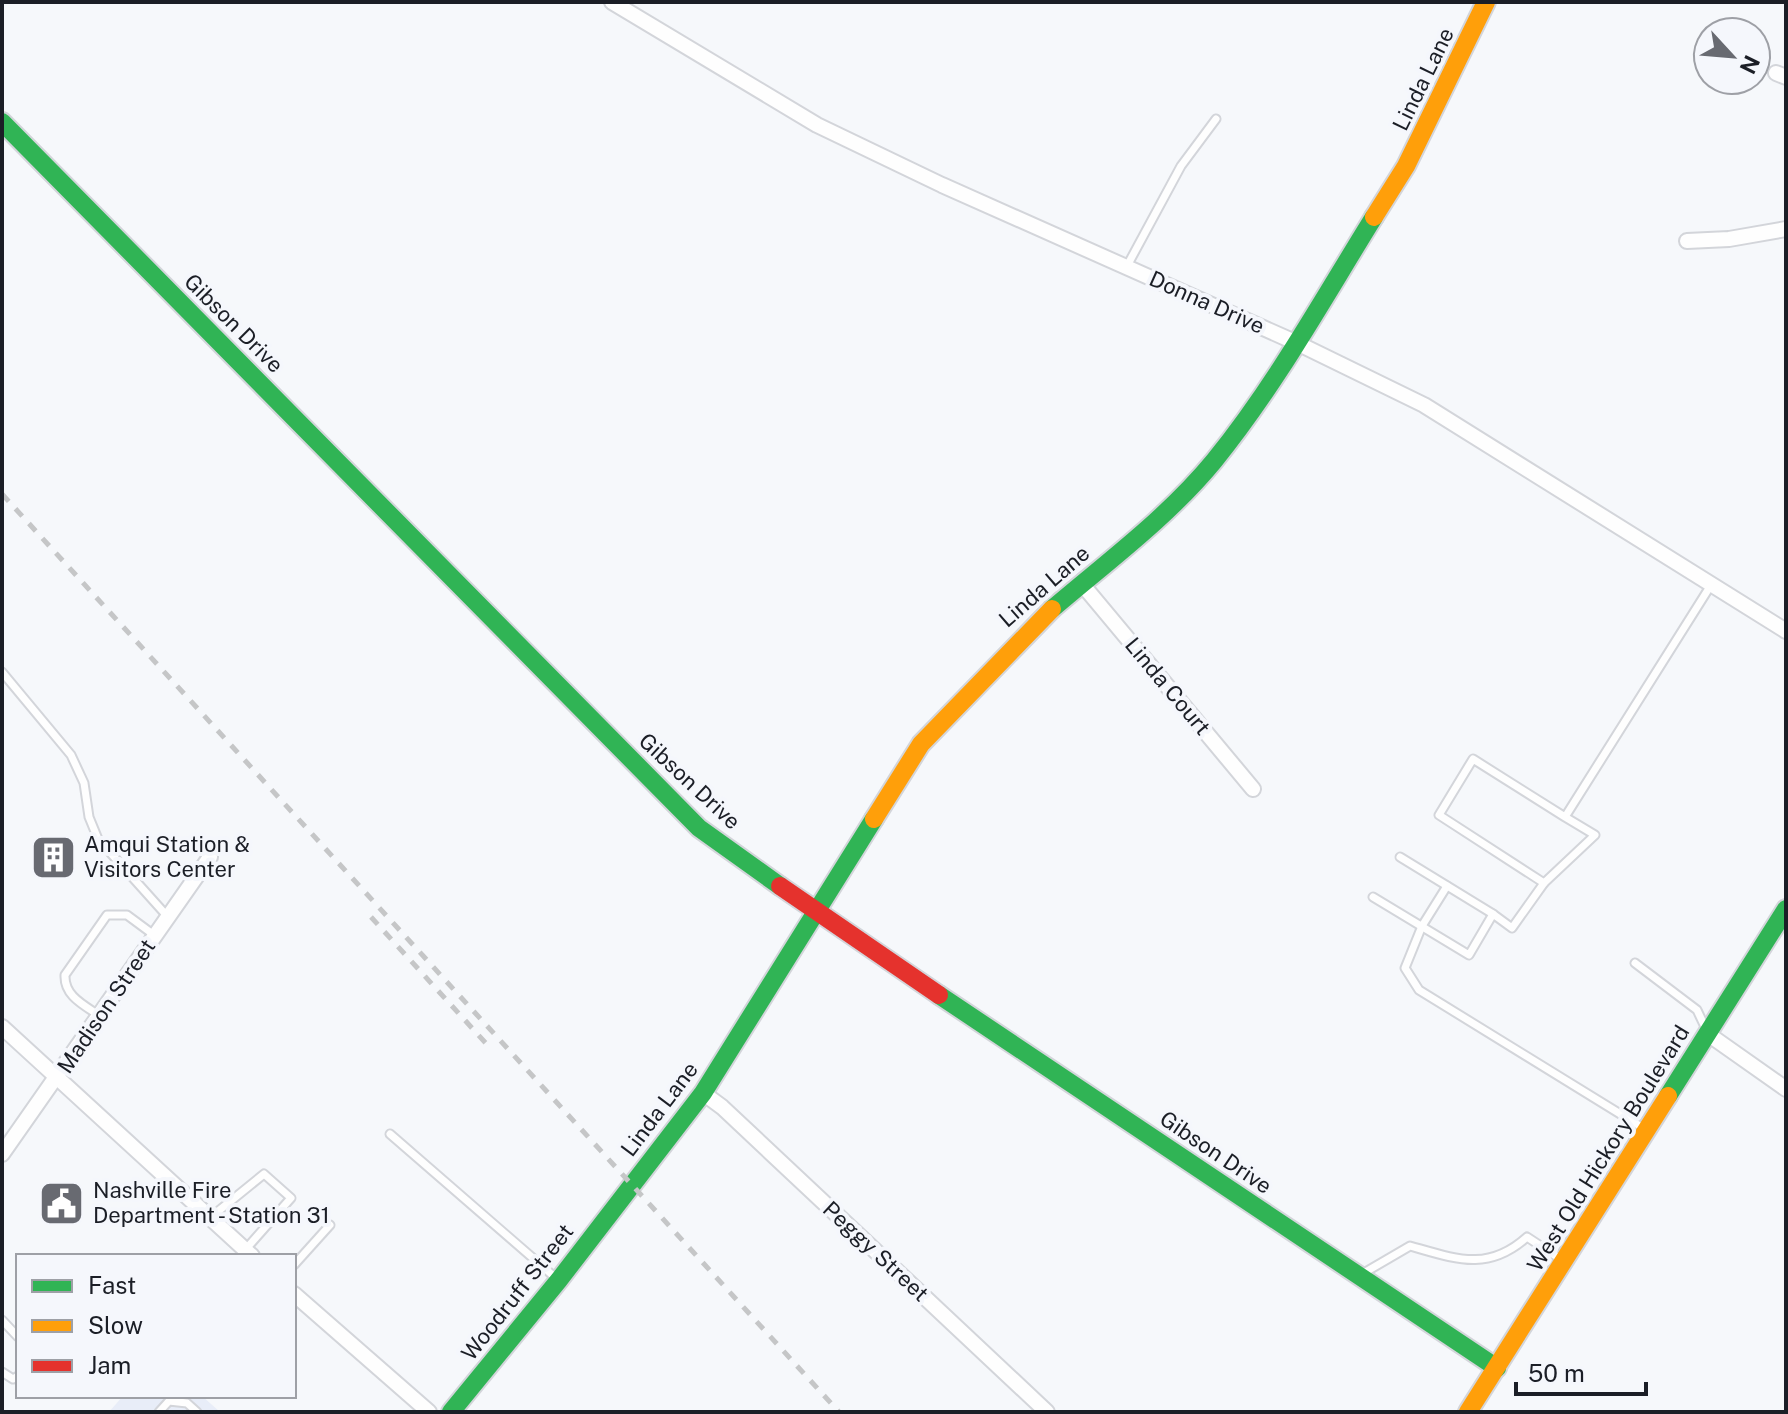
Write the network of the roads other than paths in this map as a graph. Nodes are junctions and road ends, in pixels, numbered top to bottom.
1 (612, 2) edge
2 (1486, 2) edge
3 (1216, 119) dead end
4 (2, 122) edge
5 (1786, 229) edge
6 (1687, 241) dead end
7 (1127, 266) junction
8 (1297, 343) junction
9 (1712, 583) junction
10 (1082, 584) junction
11 (1786, 631) edge
12 (2, 672) edge
13 (1253, 789) dead end
14 (1565, 817) junction
15 (210, 857) dead end
16 (1400, 857) dead end
17 (1544, 883) junction
18 (1447, 886) junction
19 (1373, 897) dead end
20 (1786, 909) edge
21 (814, 911) junction
22 (1493, 914) junction
23 (168, 917) junction
24 (1422, 926) junction
25 (154, 935) junction
26 (1635, 963) dead end
27 (100, 1016) junction
28 (2, 1027) edge
29 (1708, 1034) junction
30 (57, 1077) junction
31 (1786, 1089) edge
32 (703, 1093) junction
33 (1648, 1130) junction
34 (390, 1134) dead end
35 (2, 1154) edge
36 (620, 1200) joint
37 (210, 1218) junction
38 (330, 1225) dead end
39 (248, 1253) edge
40 (1564, 1262) junction
41 (296, 1263) edge
42 (1358, 1276) junction
43 (559, 1280) junction
44 (296, 1296) edge
45 (2, 1320) edge
46 (16, 1335) edge
47 (1497, 1368) junction
48 (159, 1412) edge
49 (197, 1412) edge
50 (429, 1412) edge
51 (451, 1412) edge
52 (1047, 1412) edge
53 (1468, 1412) edge

1 - 7 street, Donna Drive
2 - 8 street, Linda Lane
3 - 7 lane
4 - 21 street, Gibson Drive
5 - 6 street
7 - 8 street, Donna Drive
8 - 9 street, Donna Drive
8 - 10 street, Linda Lane
9 - 11 street, Donna Drive
9 - 14 lane
10 - 13 street, Linda Court
10 - 21 street, Linda Lane
12 - 23 lane
14 - 17 lane
14 - 17 lane
15 - 23 street, Madison Street
16 - 18 lane
17 - 22 lane
18 - 22 lane
18 - 24 lane
19 - 24 lane
20 - 29 street, West Old Hickory Boulevard
21 - 32 street, Linda Lane
21 - 42 street, Gibson Drive
22 - 24 lane
23 - 25 street, Madison Street
24 - 33 lane
25 - 27 street, Madison Street
25 - 27 lane
26 - 29 lane
27 - 30 street, Madison Street
28 - 30 street
29 - 31 street
29 - 33 street, West Old Hickory Boulevard
30 - 35 street, Madison Street
30 - 37 street
32 - 36 street, Linda Lane
32 - 52 street, Peggy Street
33 - 40 street, West Old Hickory Boulevard
34 - 43 lane
36 - 43 street, Woodruff Street
37 - 39 street
37 - 39 lane
38 - 41 lane
40 - 42 lane
40 - 47 street, West Old Hickory Boulevard
42 - 47 street, Gibson Drive
43 - 51 street, Woodruff Street
44 - 50 street
45 - 46 lane
47 - 53 street, West Old Hickory Boulevard
48 - 49 lane

